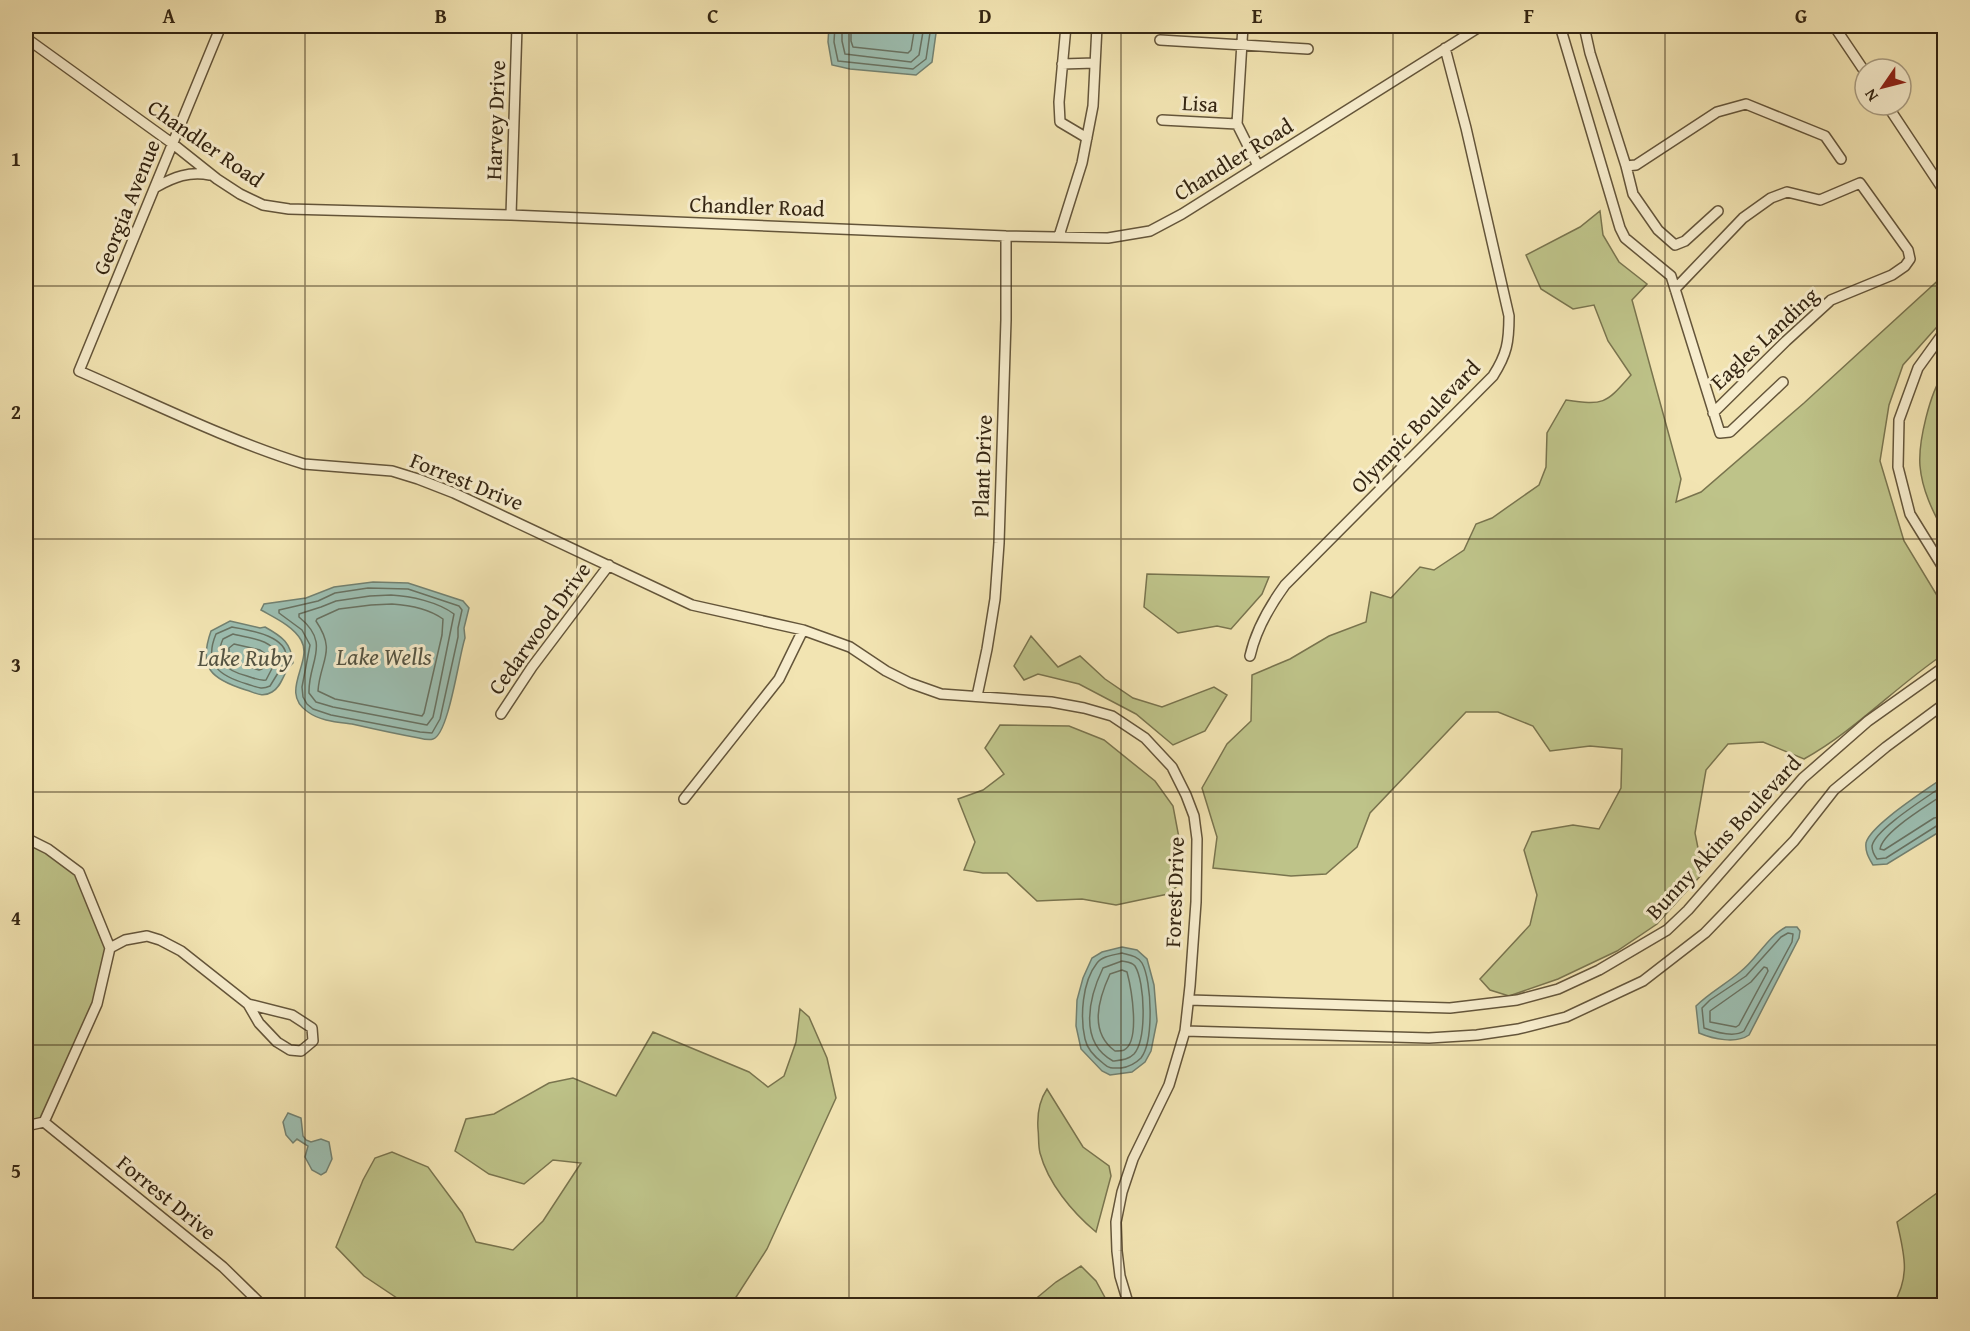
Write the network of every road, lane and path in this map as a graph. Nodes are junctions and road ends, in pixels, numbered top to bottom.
1 (221, 26) edge
2 (517, 26) edge
3 (1066, 26) edge
4 (1096, 26) edge
5 (1243, 26) edge
6 (1481, 26) edge
7 (1560, 26) edge
8 (1584, 26) edge
9 (1834, 26) edge
10 (26, 38) edge
11 (1160, 40) dead end
12 (1242, 45) junction
13 (1445, 48) junction
14 (1308, 49) dead end
15 (1855, 57) edge
16 (1095, 63) junction
17 (1062, 64) junction
18 (1895, 117) edge
19 (1162, 120) dead end
20 (1237, 124) junction
21 (1087, 138) junction
22 (173, 144) junction
23 (1841, 159) dead end
24 (1258, 166) junction
25 (1626, 166) junction
26 (213, 176) junction
27 (156, 187) junction
28 (1944, 191) edge
29 (1718, 211) dead end
30 (511, 215) junction
31 (1006, 236) junction
32 (1059, 236) junction
33 (1675, 289) junction
34 (1944, 332) edge
35 (79, 371) joint
36 (1783, 382) dead end
37 (1713, 413) junction
38 (609, 565) junction
39 (1944, 569) edge
40 (803, 630) junction
41 (1250, 656) dead end
42 (1944, 667) edge
43 (977, 696) junction
44 (1944, 704) edge
45 (501, 714) dead end
46 (684, 799) dead end
47 (26, 838) edge
48 (110, 948) junction
49 (1189, 1000) junction
50 (248, 1004) junction
51 (1185, 1031) junction
52 (44, 1122) junction
53 (26, 1126) edge
54 (263, 1305) edge
55 (1129, 1305) edge

1 - 22 street, Georgia Avenue
2 - 30 street, Harvey Drive
3 - 17 street
4 - 16 street
5 - 12 street
6 - 13 street, Chandler Road
7 - 33 street, Eagles Landing
8 - 25 street
9 - 15 street
10 - 22 street, Chandler Road
11 - 12 street
12 - 14 street
12 - 20 street
13 - 24 street, Chandler Road
13 - 41 street, Olympic Boulevard
16 - 17 street
16 - 21 street
17 - 21 street
18 - 28 street
19 - 20 street, Lisa
20 - 24 street
21 - 32 street
22 - 26 street, Chandler Road
22 - 27 street, Georgia Avenue
23 - 25 street
24 - 32 street, Chandler Road
25 - 29 street
26 - 27 street
26 - 30 street, Chandler Road
27 - 35 street, Georgia Avenue
30 - 31 street, Chandler Road
31 - 32 street, Chandler Road
31 - 43 street, Plant Drive
33 - 37 street, Eagles Landing
33 - 37 street, Eagles Landing
34 - 39 street
35 - 38 street, Forrest Drive
36 - 37 street, Eagles Landing
38 - 40 street, Forrest Drive
38 - 45 street, Cedarwood Drive
40 - 43 street, Forest Drive
40 - 46 street
42 - 49 street, Bunny Akins Boulevard
43 - 49 street, Forest Drive
44 - 51 street
47 - 48 street
48 - 50 street
48 - 52 street
49 - 51 street, Forest Drive
50 - 50 street
51 - 55 street, Forest Drive
52 - 53 street
52 - 54 street, Forrest Drive

